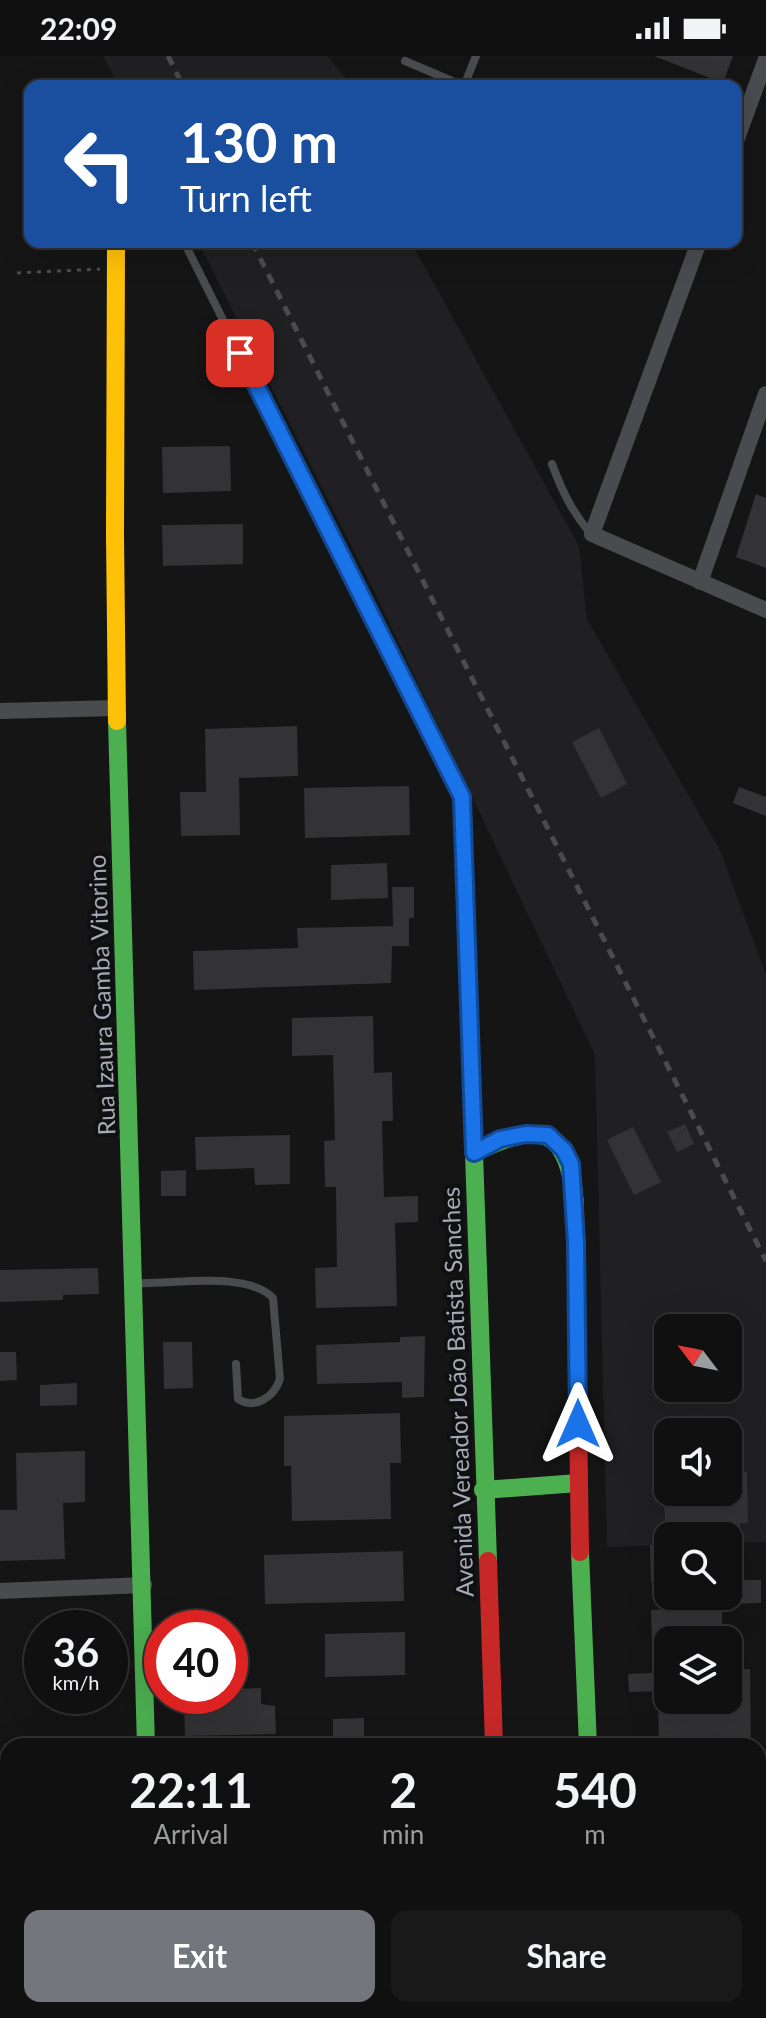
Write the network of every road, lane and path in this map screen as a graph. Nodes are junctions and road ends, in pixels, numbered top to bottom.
1 (476, 56) edge
2 (766, 59) edge
3 (405, 61) dead end
4 (450, 80) edge
5 (466, 80) edge
6 (742, 125) edge
7 (116, 248) edge
8 (187, 248) edge
9 (697, 248) edge
10 (116, 268) junction
11 (17, 273) dead end
12 (766, 394) edge
13 (552, 464) dead end
14 (592, 534) junction
15 (700, 582) junction
16 (766, 610) edge
17 (117, 708) junction
18 (0, 711) edge
19 (474, 1153) junction
20 (135, 1283) junction
21 (236, 1364) dead end
22 (578, 1483) junction
23 (483, 1490) junction
24 (144, 1585) junction
25 (0, 1591) edge
26 (146, 1738) edge
27 (494, 1738) edge
28 (588, 1738) edge

1 - 5 lane
2 - 6 street
3 - 4 lane
7 - 10 street, Rua Izaura Gamba Vitorino
8 - 19 lane, Avenida Vereador João Batista Sanches
9 - 14 street
10 - 11 path
10 - 17 street, Rua Izaura Gamba Vitorino
12 - 15 street
13 - 14 lane
14 - 15 street
15 - 16 street
17 - 18 street
17 - 20 street, Rua Izaura Gamba Vitorino
19 - 22 street
19 - 23 street, Avenida Vereador João Batista Sanches
20 - 21 lane
20 - 24 street, Rua Izaura Gamba Vitorino
22 - 23 street
22 - 28 street
23 - 27 street, Avenida Vereador João Batista Sanches
24 - 25 street
24 - 26 street, Rua Izaura Gamba Vitorino

